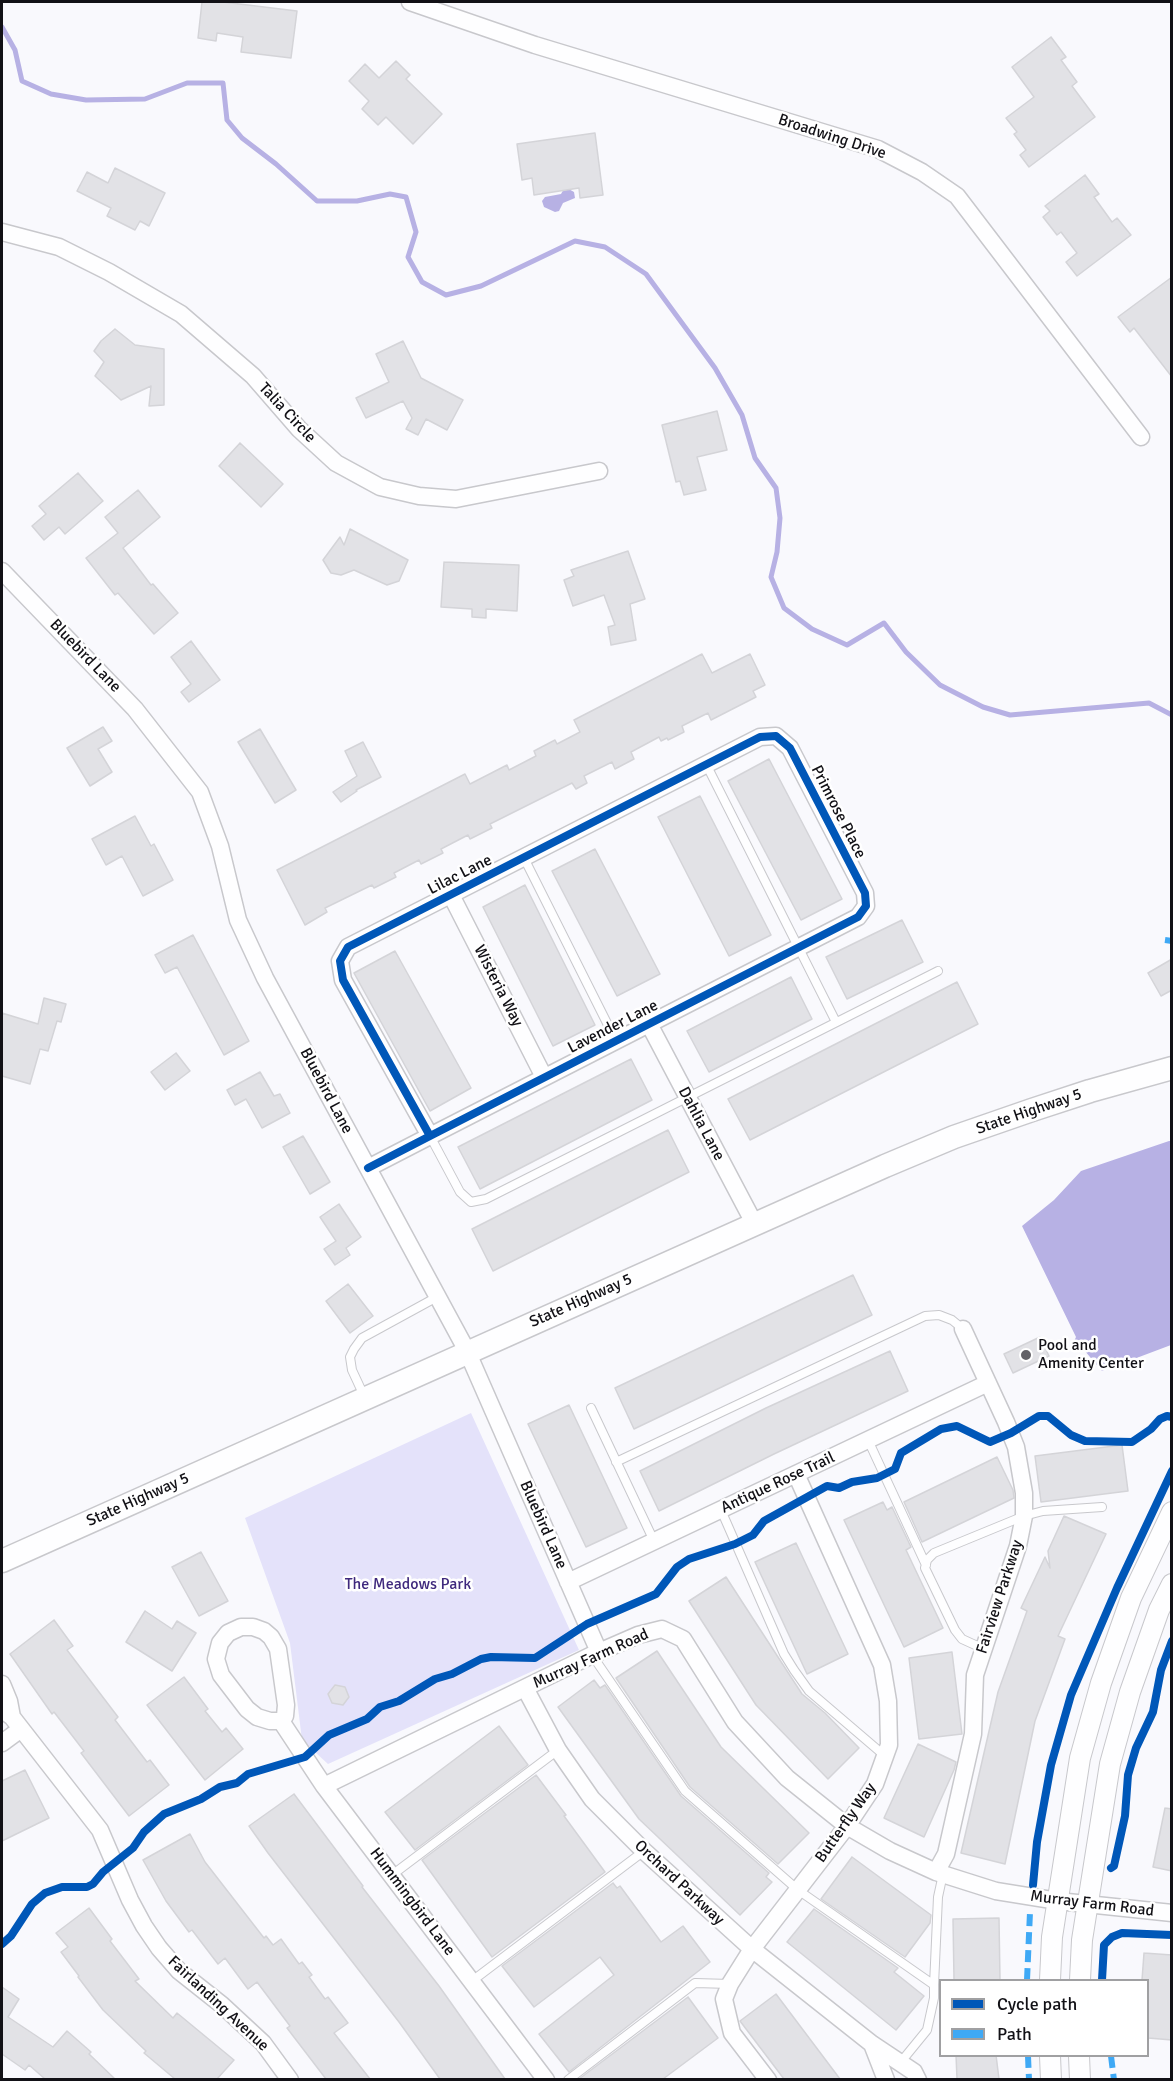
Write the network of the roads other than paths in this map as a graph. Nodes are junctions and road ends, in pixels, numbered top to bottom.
1 (410, 2) edge
2 (2, 232) edge
3 (1141, 437) dead end
4 (599, 471) dead end
5 (2, 570) edge
6 (776, 736) joint
7 (706, 764) junction
8 (524, 858) junction
9 (451, 895) junction
10 (866, 906) joint
11 (799, 947) junction
12 (938, 971) dead end
13 (836, 1022) junction
14 (649, 1024) junction
15 (616, 1041) junction
16 (1172, 1068) edge
17 (544, 1077) junction
18 (687, 1097) junction
19 (429, 1136) junction
20 (368, 1168) junction
21 (754, 1223) junction
22 (437, 1297) junction
23 (963, 1329) joint
24 (467, 1352) junction
25 (988, 1383) junction
26 (365, 1399) junction
27 (591, 1408) dead end
28 (868, 1440) junction
29 (616, 1462) junction
30 (796, 1474) junction
31 (1102, 1507) dead end
32 (721, 1510) junction
33 (1172, 1512) edge
34 (1024, 1516) junction
35 (654, 1542) junction
36 (2, 1561) edge
37 (926, 1565) junction
38 (568, 1582) junction
39 (1172, 1584) edge
40 (984, 1649) junction
41 (596, 1653) junction
42 (2, 1684) edge
43 (525, 1688) junction
44 (12, 1719) edge
45 (281, 1721) junction
46 (2, 1743) edge
47 (558, 1750) junction
48 (885, 1756) junction
49 (324, 1786) junction
50 (847, 1826) junction
51 (644, 1851) junction
52 (940, 1873) junction
53 (392, 1875) junction
54 (798, 1890) junction
55 (1058, 1901) junction
56 (1088, 1904) junction
57 (1172, 1913) edge
58 (752, 1949) junction
59 (1050, 1979) edge
60 (1080, 1979) edge
61 (472, 1981) junction
62 (730, 1984) junction
63 (934, 1985) junction
64 (872, 2044) junction
65 (1050, 2057) edge
66 (1079, 2057) edge
67 (900, 2063) junction
68 (290, 2079) edge
69 (546, 2079) edge
70 (568, 2079) edge
71 (768, 2079) edge
72 (886, 2079) edge
73 (918, 2079) edge
74 (1051, 2079) edge
75 (1080, 2079) edge

1 - 3 street, Broadwing Drive
2 - 4 street, Talia Circle
5 - 20 street, Bluebird Lane
6 - 7 street, Lilac Lane
6 - 10 street, Primrose Place
7 - 8 street, Lilac Lane
7 - 11 lane
8 - 9 street, Lilac Lane
8 - 15 lane
9 - 17 street, Wisteria Way
9 - 19 street, Lilac Lane
10 - 11 street, Lavender Lane
11 - 13 lane
11 - 14 street, Lavender Lane
12 - 13 lane
13 - 18 lane
14 - 15 street, Lavender Lane
14 - 18 street, Dahlia Lane
15 - 17 street, Lavender Lane
16 - 21 main road, State Highway 5
17 - 19 street, Lavender Lane
18 - 19 lane
18 - 21 street, Dahlia Lane
19 - 20 street, Lavender Lane
20 - 22 street, Bluebird Lane
21 - 24 main road, State Highway 5
22 - 24 street, Bluebird Lane
22 - 26 lane
23 - 25 street, Fairview Parkway
23 - 29 lane
24 - 26 main road, State Highway 5
24 - 38 street, Bluebird Lane
25 - 28 street, Antique Rose Trail
25 - 34 street, Fairview Parkway
26 - 36 main road, State Highway 5
27 - 29 lane
28 - 30 street, Antique Rose Trail
28 - 37 lane
29 - 35 lane
30 - 32 street, Antique Rose Trail
30 - 48 street, Butterfly Way
31 - 34 lane
32 - 35 street, Antique Rose Trail
32 - 48 lane
33 - 55 street
34 - 37 lane
34 - 40 street, Fairview Parkway
35 - 38 street, Antique Rose Trail
37 - 40 lane
38 - 41 street, Bluebird Lane
39 - 56 street
40 - 52 street, Fairview Parkway
41 - 43 street, Murray Farm Road
41 - 50 street, Murray Farm Road
41 - 54 lane
42 - 44 street, Fairlanding Avenue
43 - 47 street, Orchard Parkway
43 - 49 street, Murray Farm Road
44 - 46 street
44 - 68 street, Fairlanding Avenue
45 - 45 street
45 - 49 street, Hummingbird Lane
47 - 51 street, Orchard Parkway
47 - 53 lane
48 - 50 street, Butterfly Way
49 - 53 street, Hummingbird Lane
50 - 52 street, Murray Farm Road
50 - 54 street, Butterfly Way
51 - 58 street, Orchard Parkway
51 - 61 lane
52 - 55 street, Murray Farm Road
52 - 63 lane
53 - 61 street, Hummingbird Lane
54 - 58 street, Butterfly Way
54 - 63 lane
55 - 56 street, Murray Farm Road
55 - 59 street
56 - 57 street, Murray Farm Road
56 - 60 street
58 - 62 street, Butterfly Way
58 - 64 street, Orchard Parkway
61 - 69 street, Hummingbird Lane
62 - 70 lane
62 - 71 street, Butterfly Way
63 - 67 lane
64 - 67 street, Orchard Parkway
64 - 72 street, Orchard Parkway
65 - 74 street
66 - 75 street
67 - 73 street, Orchard Parkway

